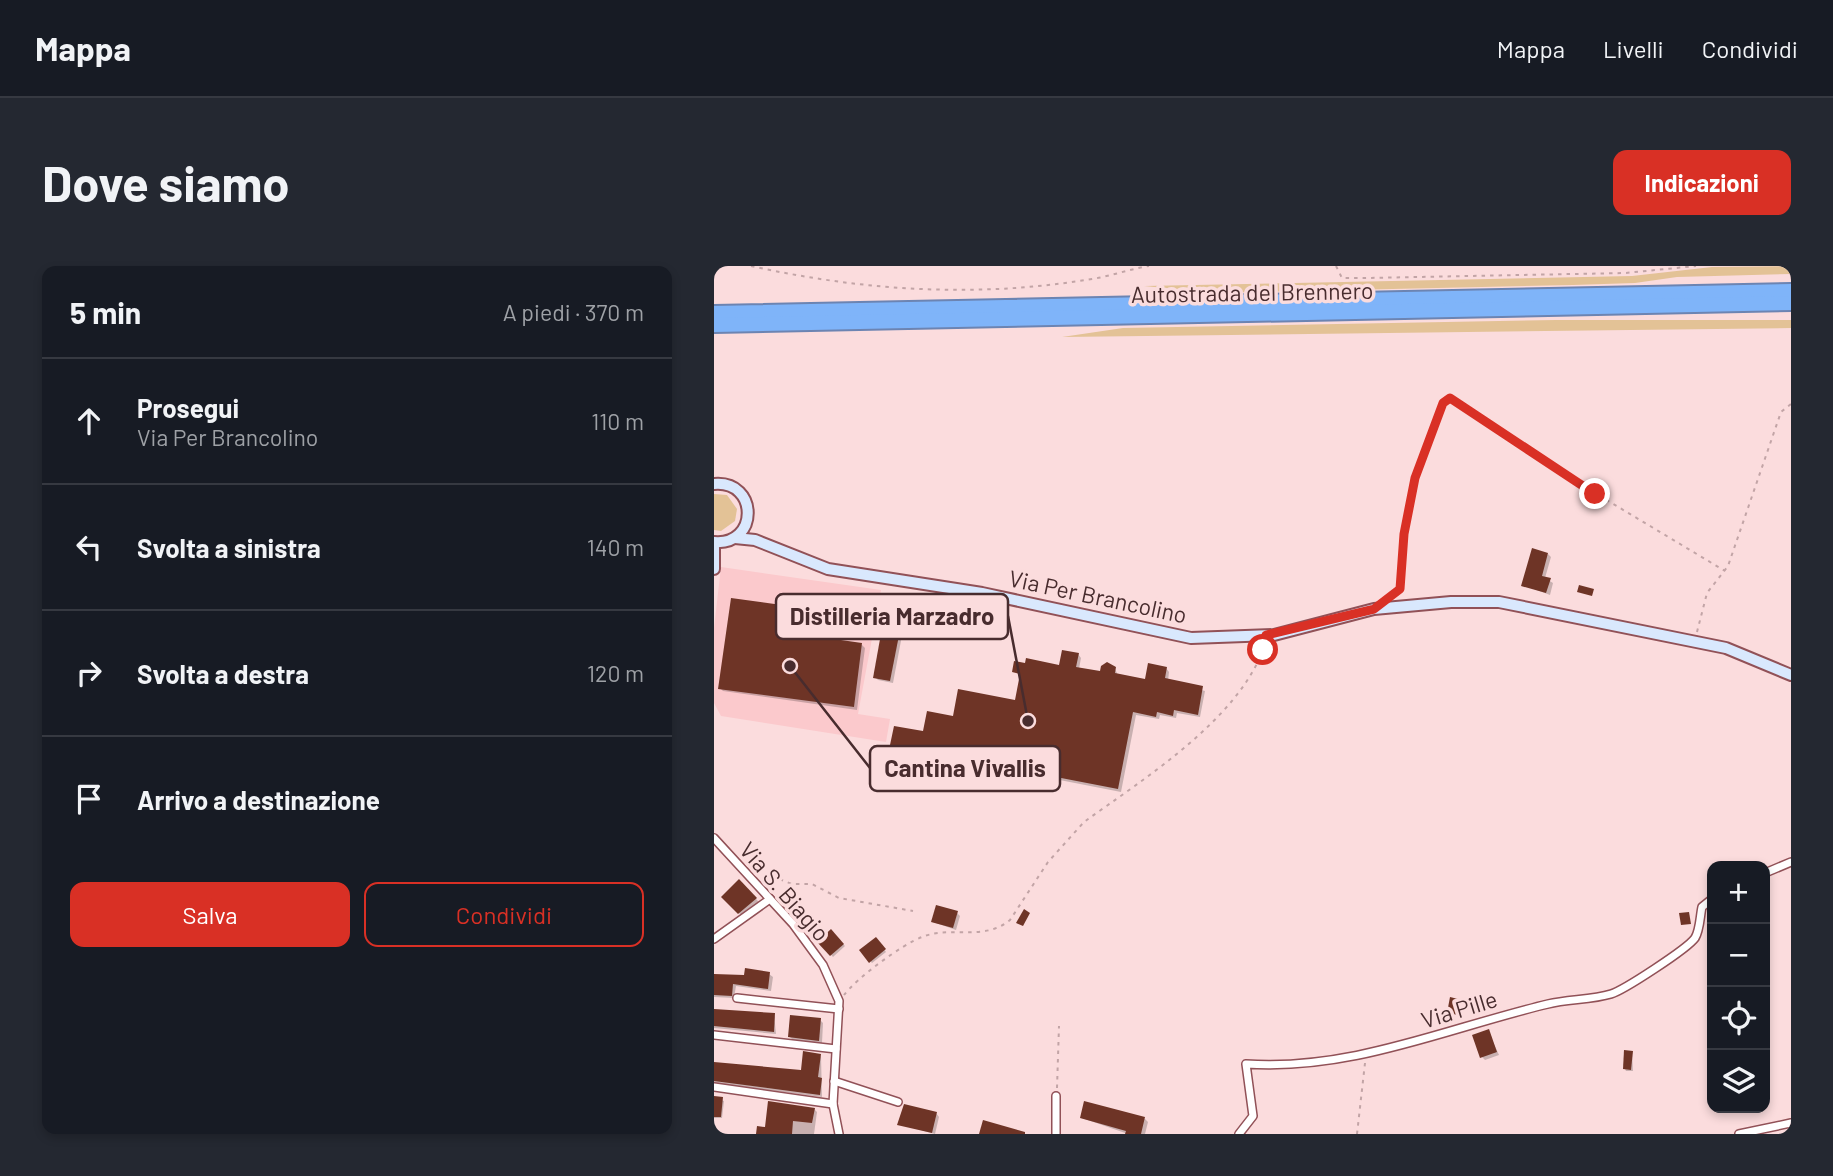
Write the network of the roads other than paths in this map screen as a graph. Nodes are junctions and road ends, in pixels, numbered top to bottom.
1 (1791, 283) edge
2 (1751, 291) junction
3 (1791, 291) edge
4 (1791, 303) edge
5 (1734, 304) junction
6 (714, 313) edge
7 (1791, 313) edge
8 (714, 325) edge
9 (714, 484) edge
10 (747, 526) junction
11 (735, 538) junction
12 (714, 542) edge
13 (807, 561) junction
14 (714, 569) edge
15 (1791, 675) edge
16 (714, 838) edge
17 (1791, 862) edge
18 (1770, 871) edge
19 (770, 899) junction
20 (1707, 903) edge
21 (714, 939) edge
22 (737, 998) dead end
23 (839, 1005) junction
24 (714, 1035) edge
25 (836, 1049) junction
26 (834, 1081) junction
27 (714, 1087) edge
28 (1056, 1096) road end
29 (898, 1102) dead end
30 (833, 1104) junction
31 (1791, 1123) edge
32 (839, 1134) edge
33 (1056, 1134) edge
34 (1239, 1134) edge
35 (1739, 1134) edge

1 - 2 highway
2 - 3 highway, Autostrada del Brennero
2 - 6 highway, Autostrada del Brennero
4 - 5 highway, Autostrada del Brennero
5 - 7 highway
5 - 8 highway, Autostrada del Brennero
9 - 10 main road
10 - 11 main road
10 - 13 main road
11 - 12 main road
11 - 13 main road
12 - 14 main road
13 - 15 main road, Via Per Brancolino
16 - 19 street, Via S. Biagio
17 - 18 street
19 - 21 street
19 - 23 street, Via S. Biagio
20 - 34 street, Via Pille
22 - 23 street
23 - 25 street, Via S. Biagio
24 - 25 street
25 - 26 street, Via S. Biagio
26 - 29 street
26 - 30 street, Via S. Biagio
27 - 30 street
28 - 33 street
30 - 32 street, Via S. Biagio
31 - 35 street

